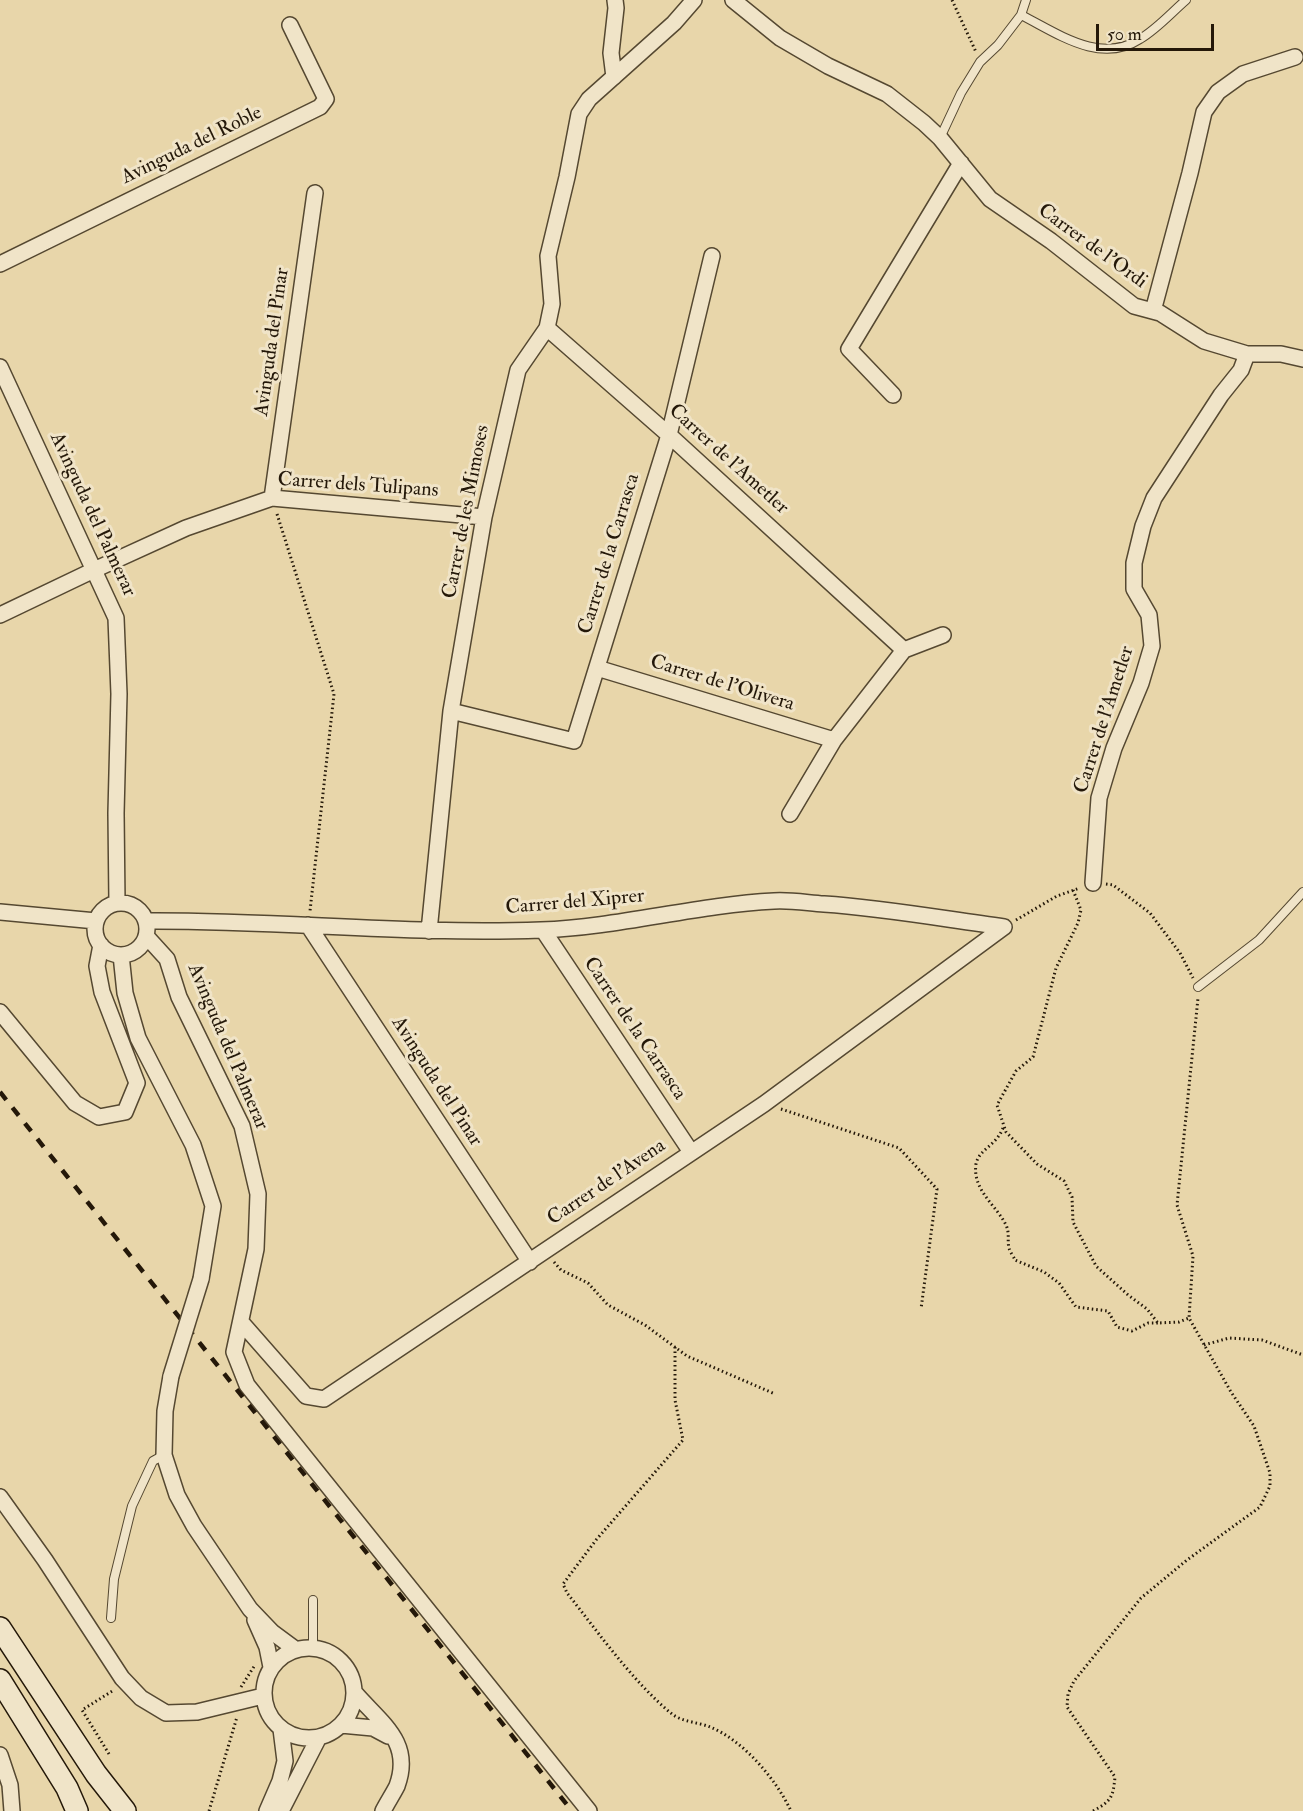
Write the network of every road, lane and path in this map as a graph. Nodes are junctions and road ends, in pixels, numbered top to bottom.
1 (615, 0) edge
2 (694, 0) edge
3 (733, 0) edge
4 (952, 0) edge
5 (1026, 0) edge
6 (1186, 0) edge
7 (1021, 15) junction
8 (290, 25) dead end
9 (1295, 57) dead end
10 (980, 62) junction
11 (614, 76) junction
12 (940, 138) junction
13 (961, 164) junction
14 (315, 193) dead end
15 (712, 256) dead end
16 (0, 264) edge
17 (1153, 311) junction
18 (547, 328) junction
19 (1247, 354) junction
20 (1303, 359) edge
21 (0, 367) edge
22 (893, 395) dead end
23 (669, 435) junction
24 (272, 498) junction
25 (484, 517) junction
26 (94, 570) junction
27 (0, 615) edge
28 (943, 635) dead end
29 (904, 650) junction
30 (597, 668) junction
31 (451, 711) junction
32 (834, 740) junction
33 (790, 814) dead end
34 (1093, 883) junction
35 (1073, 890) junction
36 (1303, 892) edge
37 (117, 903) junction
38 (0, 912) edge
39 (96, 921) junction
40 (308, 925) junction
41 (1004, 927) junction
42 (147, 929) junction
43 (543, 930) junction
44 (429, 932) junction
45 (100, 945) junction
46 (121, 955) junction
47 (1198, 987) junction
48 (0, 1012) edge
49 (764, 1104) junction
50 (1004, 1126) junction
51 (691, 1152) junction
52 (545, 1251) junction
53 (530, 1262) junction
54 (921, 1309) dead end
55 (1189, 1318) junction
56 (241, 1322) junction
57 (1158, 1323) junction
58 (1204, 1345) junction
59 (675, 1347) junction
60 (1303, 1355) edge
61 (775, 1394) dead end
62 (164, 1455) junction
63 (0, 1497) edge
64 (313, 1600) dead end
65 (250, 1609) junction
66 (111, 1618) dead end
67 (0, 1628) edge
68 (313, 1647) junction
69 (295, 1649) junction
70 (264, 1664) junction
71 (0, 1680) edge
72 (116, 1689) dead end
73 (355, 1693) junction
74 (263, 1695) junction
75 (239, 1702) junction
76 (341, 1725) junction
77 (281, 1729) junction
78 (319, 1737) junction
79 (396, 1740) junction
80 (109, 1754) dead end
81 (0, 1755) edge
82 (12, 1811) edge
83 (77, 1811) edge
84 (125, 1811) edge
85 (209, 1811) edge
86 (267, 1811) edge
87 (281, 1811) edge
88 (383, 1811) edge
89 (589, 1811) edge
90 (791, 1811) edge
91 (1093, 1811) edge

1 - 11 street
2 - 11 street
3 - 12 street, Carrer de l'Ordi
4 - 10 path
5 - 7 lane
6 - 7 lane
7 - 10 lane
8 - 16 street, Avinguda del Roble
9 - 17 street
10 - 12 lane
11 - 18 street, Carrer de les Mimoses
12 - 13 street, Carrer de l'Ordi
13 - 17 street, Carrer de l'Ordi
13 - 22 street
14 - 24 street, Avinguda del Pinar
15 - 23 street, Carrer de la Carrasca
17 - 19 street, Carrer de l'Ordi
18 - 23 street, Carrer de l'Ametler
18 - 25 street, Carrer de les Mimoses
19 - 20 street, Carrer de l'Ordi
19 - 34 street, Carrer de l'Ametler
21 - 26 street, Avinguda del Palmerar
23 - 29 street, Carrer de l'Ametler
23 - 30 street, Carrer de la Carrasca
24 - 25 street, Carrer dels Tulipans
24 - 26 street, Carrer dels Tulipans
24 - 40 path
25 - 31 street, Carrer de les Mimoses
26 - 27 street, Carrer dels Tulipans
26 - 37 street, Avinguda del Palmerar
28 - 29 street
29 - 32 street
30 - 31 street, Carrer de la Carrasca
30 - 32 street, Carrer de l'Olivera
31 - 44 street, Carrer de les Mimoses
32 - 33 street
34 - 35 path
34 - 47 path
35 - 41 path
35 - 50 path
36 - 47 lane
37 - 39 street
37 - 42 street
38 - 39 street
39 - 45 street
40 - 42 street, Carrer del Xiprer
40 - 44 street, Carrer del Xiprer
40 - 53 street, Avinguda del Pinar
41 - 43 street, Carrer del Xiprer
41 - 49 street, Carrer de l'Avena
42 - 46 street
42 - 56 street, Avinguda del Palmerar
43 - 44 street, Carrer del Xiprer
43 - 51 street, Carrer de la Carrasca
45 - 46 street
45 - 48 street
46 - 62 street, bridge
47 - 55 path
49 - 51 street, Carrer de l'Avena
49 - 54 path
50 - 57 path
50 - 57 path
51 - 52 street, Carrer de l'Avena
52 - 53 street, Carrer de l'Avena
52 - 59 path
53 - 56 street, Carrer de l'Avena
55 - 57 path
55 - 58 path
56 - 89 street, Avinguda del Palmerar
58 - 60 path
58 - 91 path
59 - 61 path
59 - 90 path
62 - 65 street
62 - 66 lane
63 - 75 street
64 - 68 lane
65 - 69 street
65 - 70 street
67 - 84 main road
68 - 69 street
68 - 73 street
69 - 70 street
70 - 74 street
70 - 75 path
71 - 83 main road
72 - 80 path
73 - 76 street
73 - 79 street
74 - 75 street
74 - 77 street
75 - 85 path
76 - 78 street
76 - 79 street
77 - 78 street
77 - 86 street
78 - 87 street
79 - 88 street
81 - 82 street

